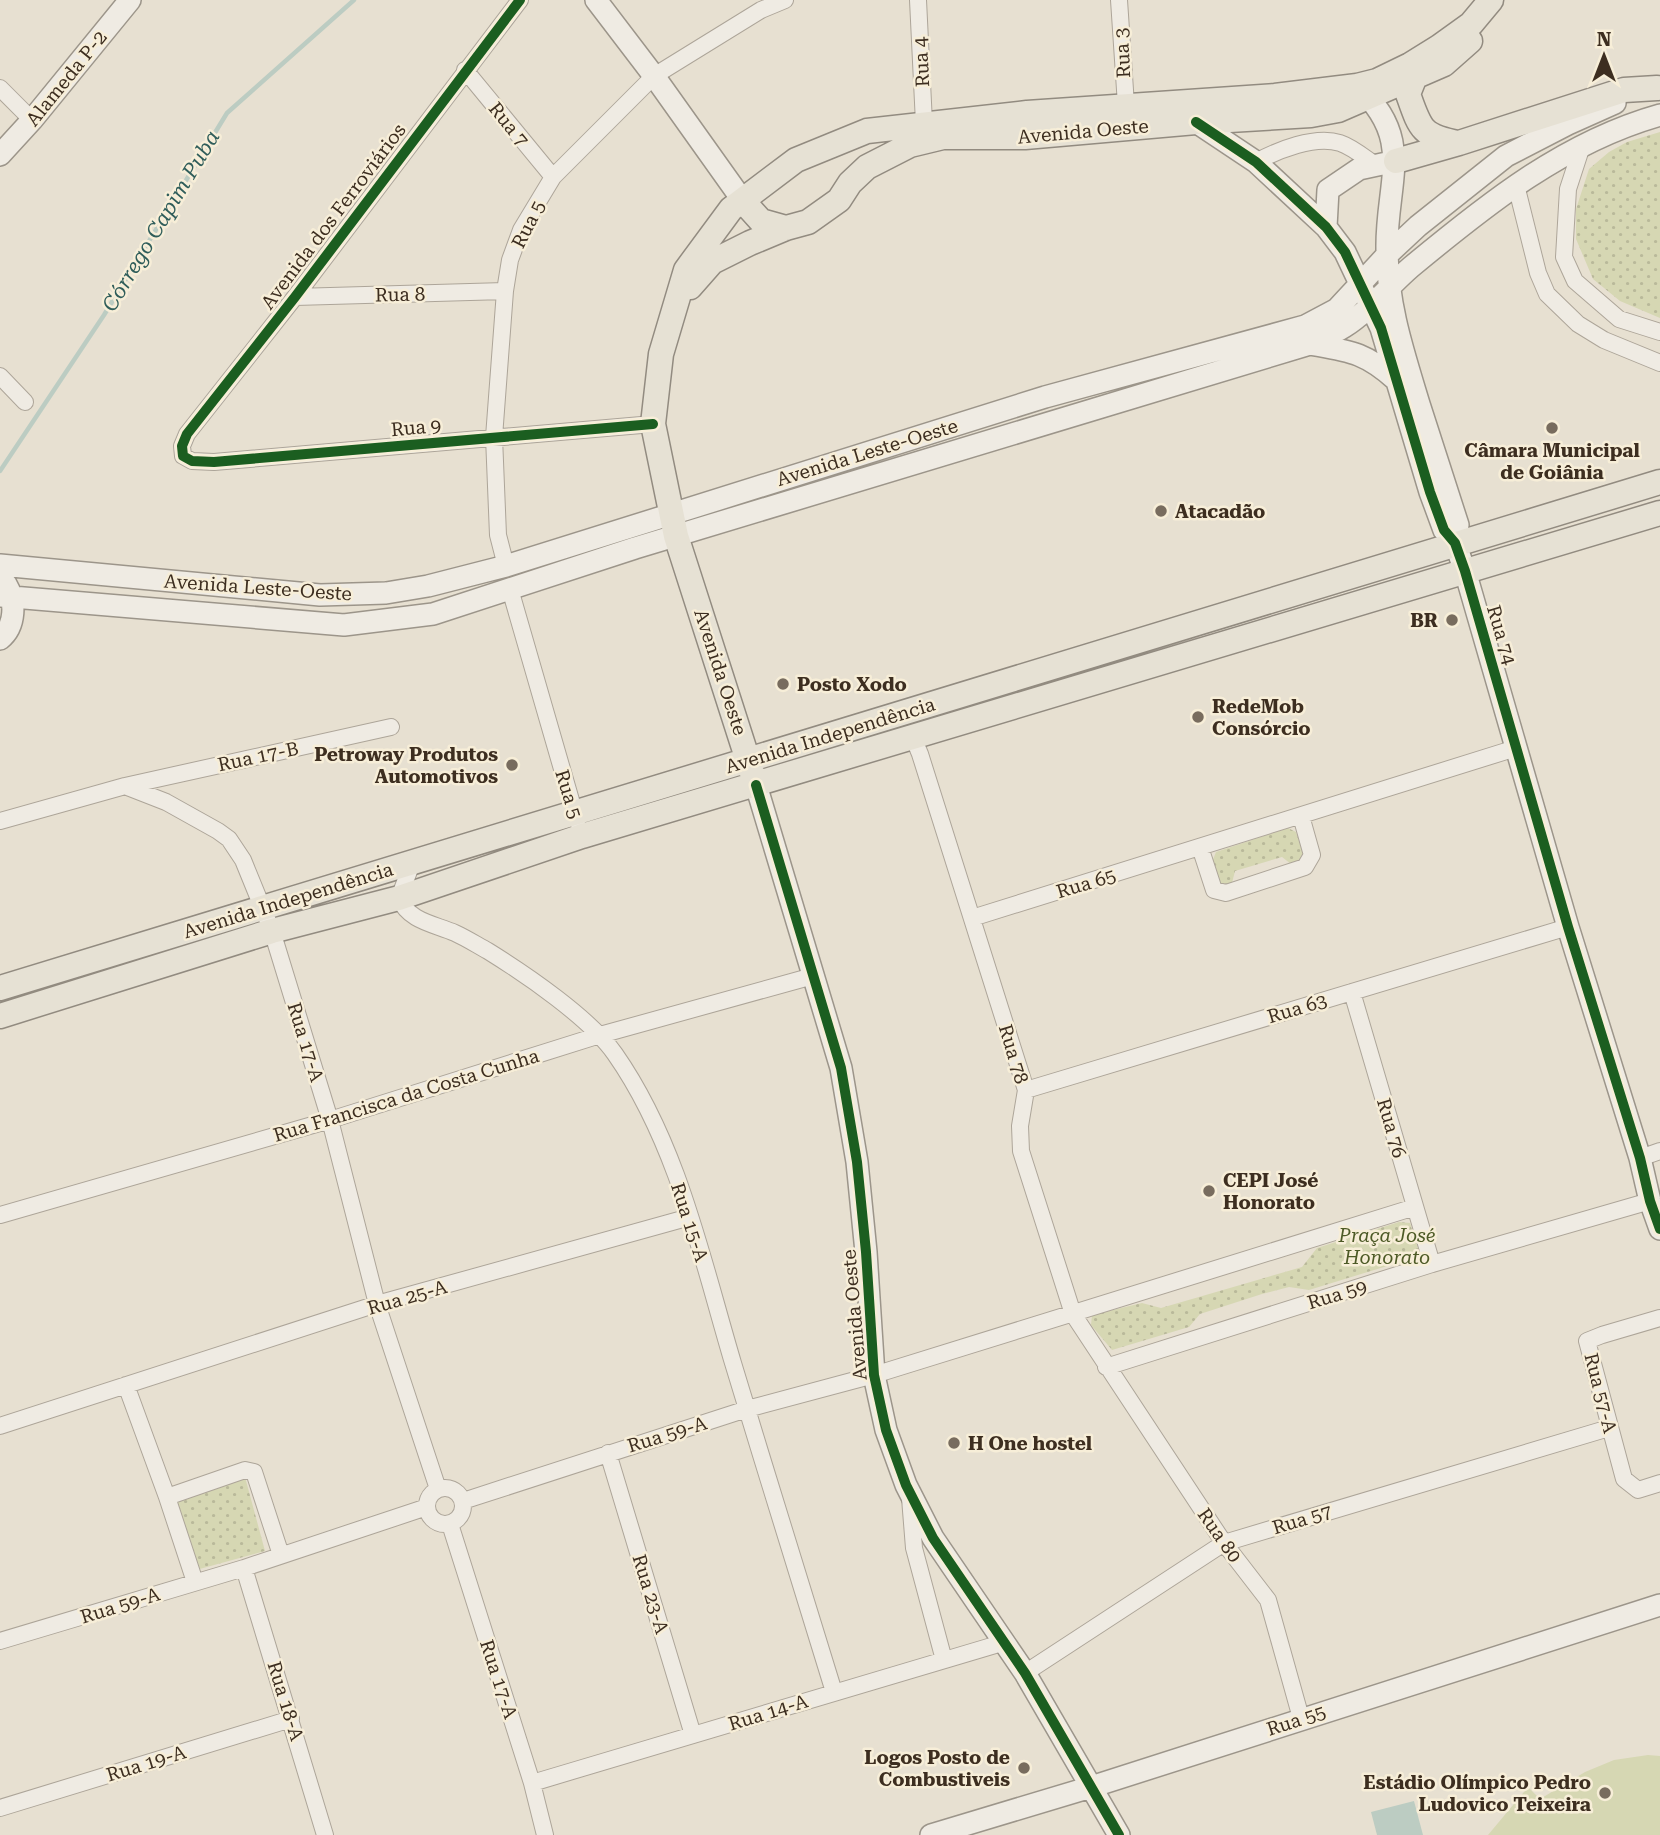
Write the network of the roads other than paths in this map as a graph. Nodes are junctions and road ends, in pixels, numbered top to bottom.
1 (130, 0) edge
2 (520, 0) edge
3 (596, 0) edge
4 (785, 0) edge
5 (918, 0) edge
6 (1119, 0) edge
7 (1491, 0) edge
8 (1505, 0) edge
9 (465, 70) junction
10 (654, 76) junction
11 (1414, 79) junction
12 (0, 88) edge
13 (1659, 88) edge
14 (1364, 92) junction
15 (1126, 105) junction
16 (1660, 115) edge
17 (32, 120) junction
18 (1196, 122) junction
19 (924, 123) junction
20 (1459, 143) junction
21 (1582, 146) junction
22 (823, 149) junction
23 (0, 155) edge
24 (1255, 162) junction
25 (1385, 162) junction
26 (553, 177) junction
27 (850, 183) junction
28 (1516, 185) junction
29 (743, 201) junction
30 (1326, 227) junction
31 (786, 228) junction
32 (1345, 252) junction
33 (1387, 254) junction
34 (1361, 282) junction
35 (1389, 286) junction
36 (505, 292) junction
37 (295, 297) junction
38 (678, 301) junction
39 (1370, 304) junction
40 (1660, 332) edge
41 (1307, 335) junction
42 (1660, 363) edge
43 (0, 376) edge
44 (1396, 381) junction
45 (26, 402) dead end
46 (653, 424) junction
47 (494, 437) junction
48 (183, 457) joint
49 (1660, 482) edge
50 (1660, 513) edge
51 (673, 525) junction
52 (1455, 543) junction
53 (0, 565) edge
54 (506, 566) junction
55 (1465, 572) junction
56 (0, 578) edge
57 (510, 589) junction
58 (6, 597) edge
59 (0, 639) edge
60 (391, 727) dead end
61 (913, 737) junction
62 (1516, 748) junction
63 (749, 761) junction
64 (755, 785) junction
65 (125, 786) junction
66 (1301, 816) junction
67 (0, 821) edge
68 (578, 825) junction
69 (1200, 847) junction
70 (412, 863) junction
71 (399, 898) junction
72 (263, 907) junction
73 (972, 918) junction
74 (1568, 927) junction
75 (272, 931) junction
76 (813, 976) junction
77 (7, 986) edge
78 (1352, 992) junction
79 (11, 1012) edge
80 (600, 1035) junction
81 (1026, 1090) junction
82 (330, 1120) junction
83 (1660, 1151) edge
84 (1640, 1158) junction
85 (1650, 1201) junction
86 (1416, 1207) junction
87 (0, 1215) edge
88 (690, 1217) junction
89 (1660, 1229) edge
90 (1432, 1264) junction
91 (377, 1304) junction
92 (1073, 1314) junction
93 (1660, 1318) edge
94 (1106, 1367) junction
95 (874, 1375) junction
96 (126, 1385) junction
97 (747, 1409) junction
98 (0, 1426) edge
99 (1609, 1428) junction
100 (608, 1453) junction
101 (1660, 1483) edge
102 (438, 1489) junction
103 (910, 1492) junction
104 (167, 1497) junction
105 (463, 1502) junction
106 (427, 1507) junction
107 (450, 1524) junction
108 (1224, 1543) junction
109 (281, 1555) junction
110 (244, 1568) junction
111 (195, 1582) junction
112 (1660, 1605) edge
113 (0, 1641) edge
114 (1005, 1642) junction
115 (944, 1660) junction
116 (1025, 1673) junction
117 (834, 1692) junction
118 (1301, 1718) junction
119 (291, 1719) junction
120 (693, 1735) junction
121 (532, 1783) junction
122 (1091, 1787) junction
123 (0, 1808) edge
124 (325, 1835) edge
125 (545, 1835) edge
126 (931, 1835) edge
127 (1119, 1835) edge

1 - 17 street, Alameda P-2
2 - 9 street, Avenida dos Ferroviários
3 - 10 street
4 - 10 street, Rua 5
5 - 19 street, Rua 4
6 - 15 street, Rua 3
7 - 14 main road, Avenida Oeste
8 - 11 main road, Avenida Oeste
9 - 26 street, Rua 7
9 - 37 street, Avenida dos Ferroviários
10 - 26 street, Rua 5
10 - 29 street
11 - 14 main road, Avenida Oeste
11 - 20 main road
12 - 17 street
13 - 20 main road
13 - 33 street, Avenida Leste-Oeste
14 - 15 main road, Avenida Oeste
14 - 18 main road, Avenida Oeste
14 - 25 street, Rua 74
15 - 19 main road, Avenida Oeste
16 - 21 street, Avenida Leste-Oeste
17 - 23 street, Alameda P-2
18 - 24 street, Rua 74
18 - 27 main road, Avenida Oeste
19 - 22 main road, Avenida Oeste
20 - 25 main road
21 - 28 street, Avenida Leste-Oeste
21 - 40 street
22 - 27 main road
22 - 29 main road, Avenida Oeste
24 - 25 street
24 - 30 street, Rua 74
25 - 30 street
25 - 33 street, Rua 74
26 - 36 street, Rua 5
27 - 31 main road, Avenida Oeste
28 - 35 street, Avenida Leste-Oeste
28 - 42 street
29 - 31 main road
29 - 38 main road, Avenida Oeste
30 - 32 street, Rua 74
31 - 38 main road, Avenida Oeste
32 - 34 street, Rua 74
32 - 41 street
33 - 34 street, Avenida Leste-Oeste
33 - 35 street, Rua 74
34 - 39 street, Rua 74
34 - 41 street, Avenida Leste-Oeste
35 - 39 street, Avenida Leste-Oeste
35 - 52 street, Rua 74
36 - 37 street, Rua 8
36 - 47 street, Rua 5
37 - 48 street, Avenida dos Ferroviários
38 - 46 main road, Avenida Oeste
39 - 41 street, Avenida Leste-Oeste
39 - 44 street, Rua 74
41 - 44 street, Avenida Leste-Oeste
41 - 51 street, Avenida Leste-Oeste
43 - 45 street
44 - 52 street, Rua 74
46 - 47 street, Rua 9
46 - 51 main road, Avenida Oeste
47 - 48 street, Rua 9
47 - 54 street, Rua 5
49 - 52 main road, Avenida Independência
50 - 55 main road, Avenida Independência
51 - 54 street, Avenida Leste-Oeste
51 - 57 street, Avenida Leste-Oeste
51 - 63 main road, Avenida Oeste
52 - 55 street, Rua 74
52 - 63 main road, Avenida Independência
53 - 54 street, Avenida Leste-Oeste
55 - 61 main road, Avenida Independência
55 - 62 street, Rua 74
56 - 58 street
57 - 58 street, Avenida Leste-Oeste
57 - 68 street, Rua 5
58 - 59 street
60 - 65 street, Rua 17-B
61 - 64 main road, Avenida Independência
61 - 73 street, Rua 78
62 - 66 street, Rua 65
62 - 74 street, Rua 74
63 - 64 main road, Avenida Oeste
63 - 68 main road, Avenida Independência
64 - 68 main road, Avenida Independência
64 - 76 street, Avenida Oeste
65 - 67 street
65 - 72 street, Rua 17-A
66 - 69 street, Rua 65
66 - 69 street
68 - 70 main road, Avenida Independência
68 - 71 main road, Avenida Independência
69 - 73 street, Rua 65
70 - 71 street
70 - 72 main road, Avenida Independência
71 - 75 main road, Avenida Independência
71 - 80 street, Rua 15-A
72 - 75 street, Rua 17-A
72 - 77 main road, Avenida Independência
73 - 81 street, Rua 78
74 - 78 street, Rua 63
74 - 84 street, Rua 74
75 - 79 main road, Avenida Independência
75 - 82 street, Rua 17-A
76 - 80 street, Rua Francisca da Costa Cunha
76 - 95 street, Avenida Oeste
77 - 79 main road
78 - 81 street, Rua 63
78 - 86 street, Rua 76
80 - 82 street, Rua Francisca da Costa Cunha
80 - 88 street, Rua 15-A
81 - 92 street, Rua 78
82 - 87 street, Rua Francisca da Costa Cunha
82 - 91 street, Rua 17-A
83 - 84 street
84 - 85 street, Rua 74
85 - 89 street, Rua 74
85 - 90 street, Rua 59
86 - 90 street, Rua 76
86 - 92 street
88 - 91 street, Rua 25-A
88 - 97 street, Rua 15-A
90 - 94 street, Rua 59
91 - 96 street, Rua 25-A
91 - 102 street, Rua 17-A
92 - 94 street, Rua 78
92 - 95 street
93 - 99 street, Rua 57-A
94 - 108 street, Rua 80
95 - 97 street, Rua 59-A
95 - 103 street, Avenida Oeste
96 - 98 street, Rua 25-A
96 - 104 street
97 - 100 street, Rua 59-A
97 - 117 street, Rua 15-A
99 - 101 street, Rua 57-A
99 - 108 street, Rua 57
100 - 105 street, Rua 59-A
100 - 120 street, Rua 23-A
102 - 105 street
102 - 106 street
103 - 114 street, Avenida Oeste
103 - 115 street, Avenida Oeste
104 - 109 street
104 - 111 street
105 - 107 street
106 - 107 street
106 - 109 street, Rua 59-A
107 - 121 street, Rua 17-A
108 - 116 street, Rua 57
108 - 118 street, Rua 80
109 - 110 street, Rua 59-A
110 - 111 street, Rua 59-A
110 - 119 street, Rua 18-A
111 - 113 street, Rua 59-A
112 - 118 street, Rua 55
114 - 115 street, Rua 14-A
114 - 116 street, Avenida Oeste
115 - 117 street, Rua 14-A
116 - 122 street, Avenida Oeste
117 - 120 street, Rua 14-A
118 - 122 street, Rua 55
119 - 123 street, Rua 19-A
119 - 124 street, Rua 18-A
120 - 121 street, Rua 14-A
121 - 125 street, Rua 17-A
122 - 126 street, Rua 55
122 - 127 street, Avenida Oeste

